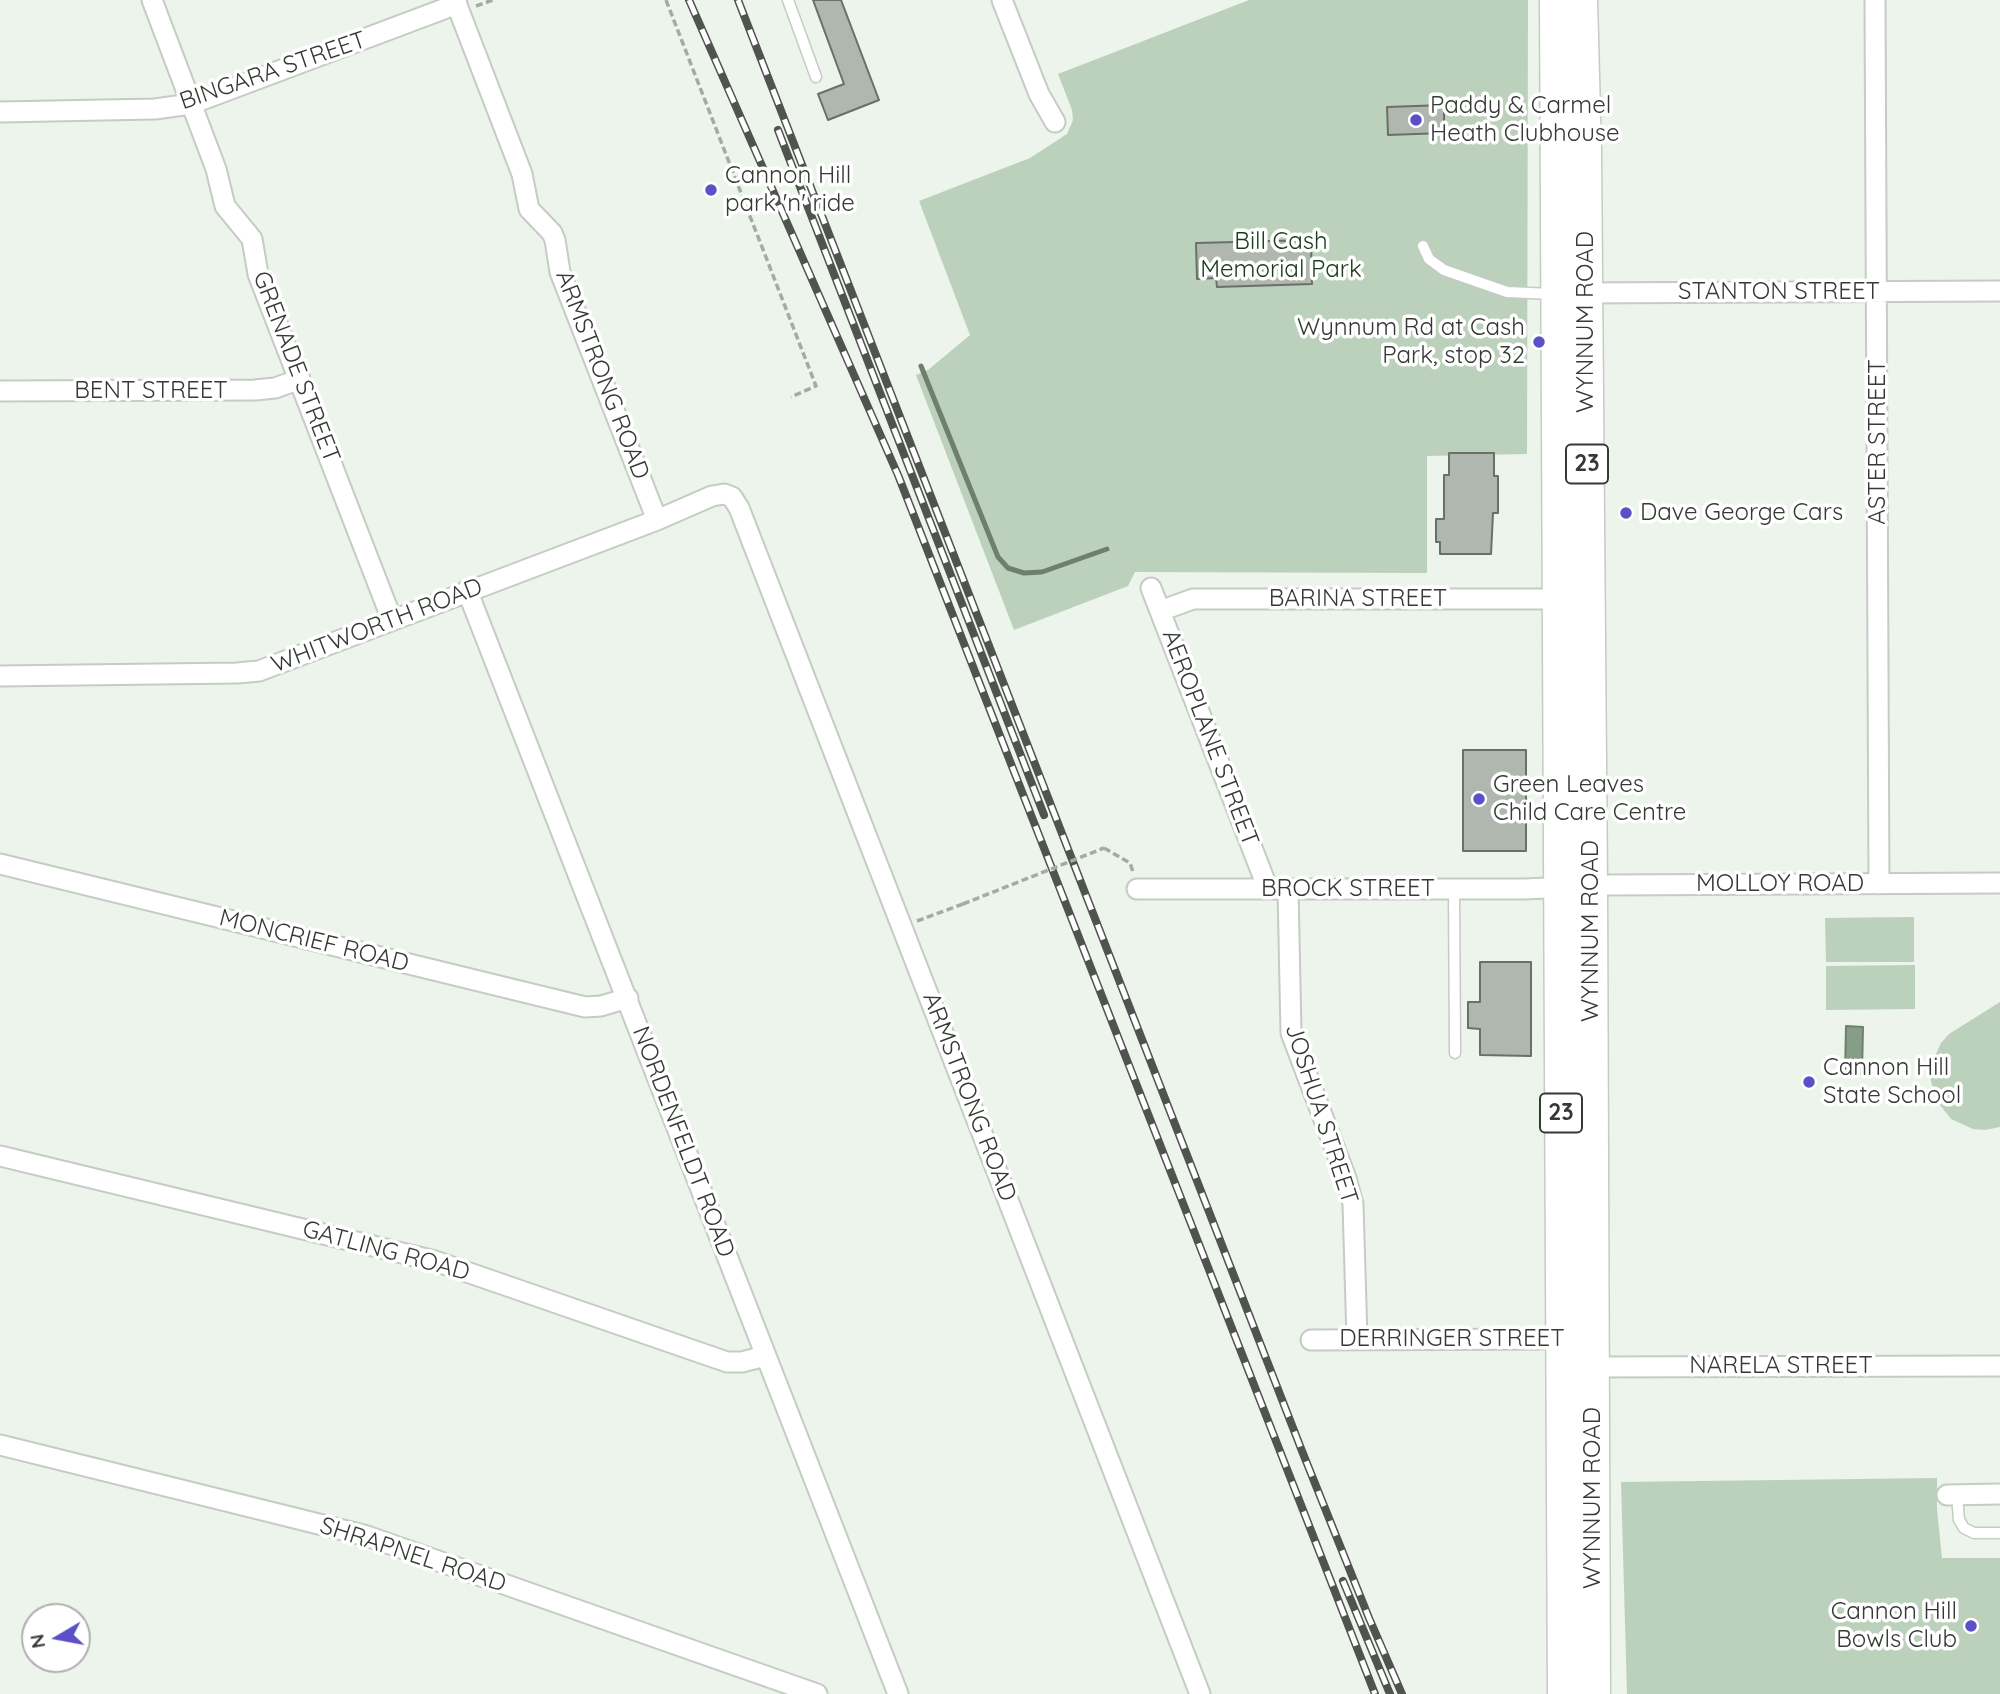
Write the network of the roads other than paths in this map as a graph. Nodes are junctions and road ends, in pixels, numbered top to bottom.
1 (152, 0) edge
2 (788, 0) edge
3 (1002, 0) edge
4 (1556, 0) edge
5 (1581, 0) edge
6 (1875, 0) edge
7 (456, 2) edge
8 (816, 77) dead end
9 (191, 104) junction
10 (0, 112) edge
11 (1055, 122) dead end
12 (1423, 246) dead end
13 (1877, 291) junction
14 (2000, 291) edge
15 (1572, 293) junction
16 (300, 379) junction
17 (0, 391) edge
18 (736, 500) joint
19 (657, 520) junction
20 (1151, 588) dead end
21 (467, 590) junction
22 (1558, 599) junction
23 (1160, 611) junction
24 (393, 620) junction
25 (0, 676) edge
26 (0, 864) edge
27 (2000, 883) edge
28 (1879, 884) junction
29 (1591, 885) junction
30 (1559, 887) junction
31 (1454, 888) junction
32 (1138, 889) road end
33 (1278, 889) junction
34 (628, 998) junction
35 (1455, 1054) dead end
36 (0, 1156) edge
37 (1357, 1339) junction
38 (1311, 1340) dead end
39 (1578, 1353) junction
40 (765, 1356) junction
41 (2000, 1366) edge
42 (0, 1445) edge
43 (2000, 1494) edge
44 (1952, 1495) joint
45 (2000, 1533) edge
46 (817, 1694) edge
47 (898, 1694) edge
48 (1200, 1694) edge
49 (1564, 1694) edge
50 (1594, 1694) edge

1 - 9 street, GRENADE STREET
2 - 8 lane
3 - 11 street
4 - 15 main road, WYNNUM ROAD / 23
5 - 15 main road, WYNNUM ROAD / 23
6 - 13 street, ASTER STREET
7 - 9 street, BINGARA STREET
7 - 19 street, ARMSTRONG ROAD
9 - 10 street, BINGARA STREET
9 - 16 street, GRENADE STREET
12 - 15 lane
13 - 14 street, STANTON STREET
13 - 15 street, STANTON STREET
13 - 28 street, ASTER STREET
15 - 22 main road, WYNNUM ROAD / 23
15 - 29 main road, WYNNUM ROAD / 23
16 - 17 street, BENT STREET
16 - 24 street, GRENADE STREET
18 - 19 street, WHITWORTH ROAD
18 - 48 street, ARMSTRONG ROAD
19 - 21 street, WHITWORTH ROAD
20 - 23 street, AEROPLANE STREET
21 - 24 street, WHITWORTH ROAD
21 - 34 street, NORDENFELDT ROAD
22 - 23 street, BARINA STREET
22 - 30 main road, WYNNUM ROAD / 23
23 - 33 street, AEROPLANE STREET
24 - 25 street, WHITWORTH ROAD
26 - 34 street, MONCRIEF ROAD
27 - 28 street, MOLLOY ROAD
28 - 29 street, MOLLOY ROAD
29 - 30 street, MOLLOY ROAD
29 - 39 main road, WYNNUM ROAD / 23
30 - 31 street, BROCK STREET
30 - 39 main road, WYNNUM ROAD / 23
31 - 33 street, BROCK STREET
31 - 35 lane
32 - 33 street, BROCK STREET
33 - 37 street, JOSHUA STREET
34 - 40 street, NORDENFELDT ROAD
36 - 40 street, GATLING ROAD
37 - 38 street, DERRINGER STREET
37 - 39 street, DERRINGER STREET
39 - 41 street, NARELA STREET
39 - 49 main road, WYNNUM ROAD / 23
39 - 50 main road, WYNNUM ROAD / 23
40 - 47 street, NORDENFELDT ROAD
42 - 46 street, SHRAPNEL ROAD
43 - 44 street
44 - 45 lane

